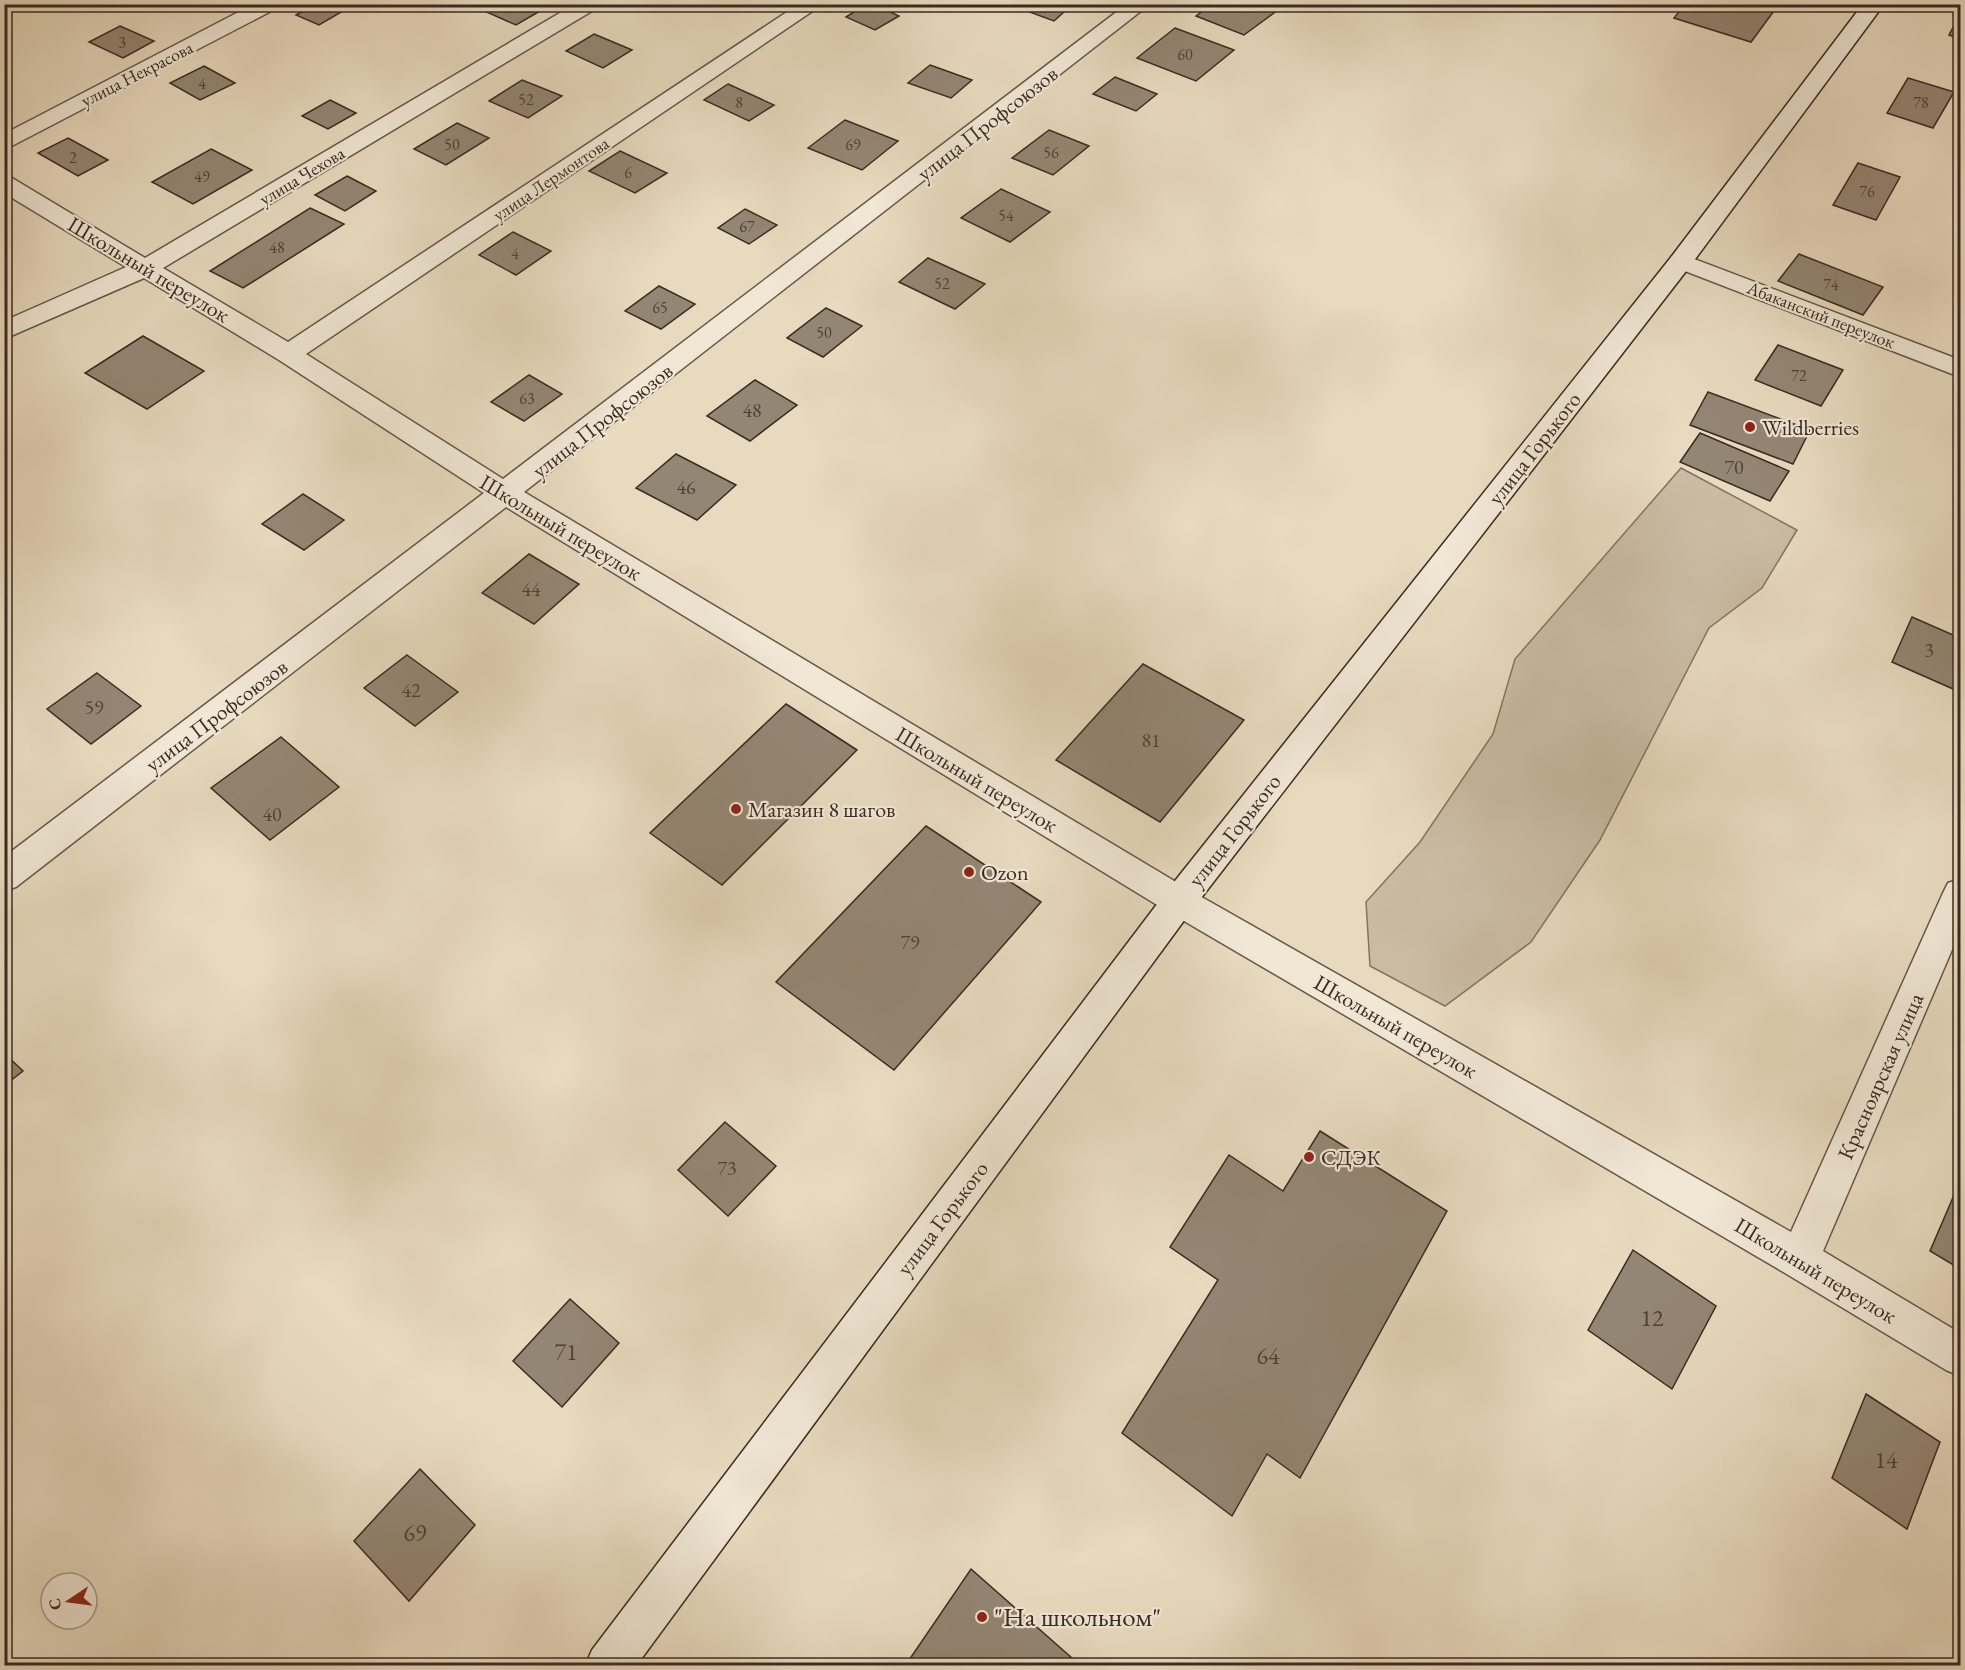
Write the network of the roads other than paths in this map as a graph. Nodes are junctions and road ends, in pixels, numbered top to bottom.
1 (270, 4) edge
2 (590, 4) edge
3 (813, 4) edge
4 (1140, 4) edge
5 (1874, 4) edge
6 (4, 142) edge
7 (4, 183) edge
8 (1681, 261) junction
9 (147, 267) junction
10 (4, 331) edge
11 (288, 354) junction
12 (1960, 369) edge
13 (506, 494) junction
14 (4, 877) edge
15 (1960, 893) edge
16 (1179, 901) junction
17 (1799, 1259) junction
18 (1960, 1356) edge
19 (608, 1665) edge

1 - 6 street, улица Некрасова
2 - 9 street, улица Чехова
3 - 11 street, улица Лермонтова
4 - 13 street, улица Профсоюзов
5 - 8 street, улица Горького
7 - 9 street, Школьный переулок
8 - 12 street, Абаканский переулок
8 - 16 street, улица Горького
9 - 10 street, улица Чехова
9 - 11 street, Школьный переулок
11 - 13 street, Школьный переулок
13 - 14 street, улица Профсоюзов
13 - 16 street, Школьный переулок
15 - 17 street, Красноярская улица
16 - 17 street, Школьный переулок
16 - 19 street, улица Горького
17 - 18 street, Школьный переулок

